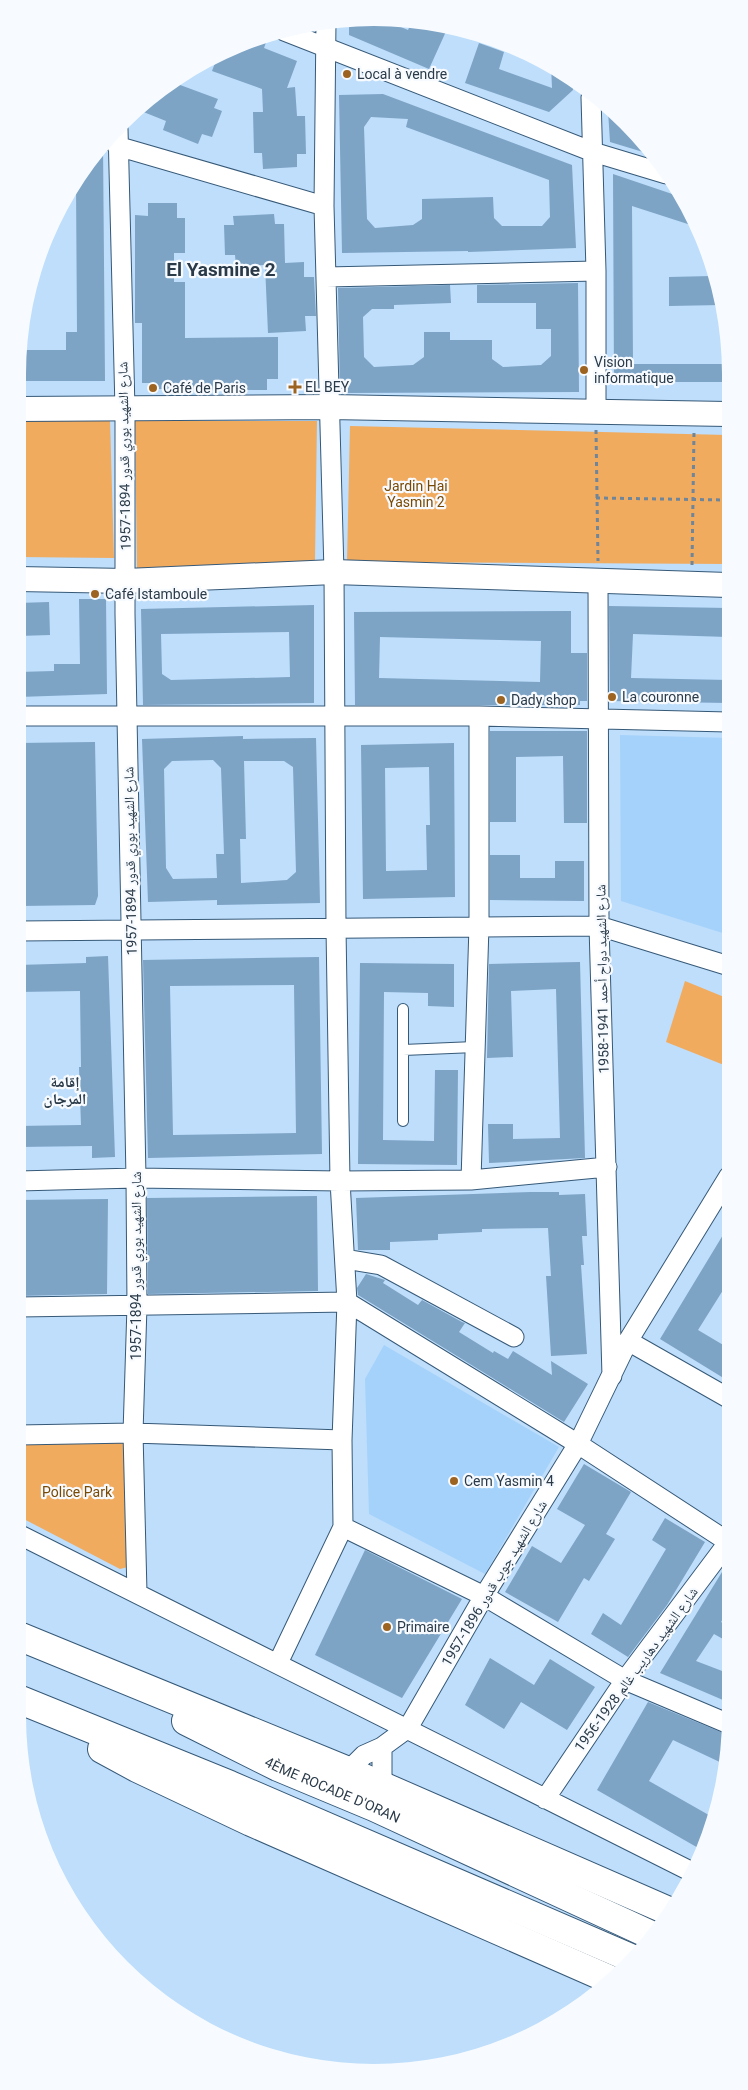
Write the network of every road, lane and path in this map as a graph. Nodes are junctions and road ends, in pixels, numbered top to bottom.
1 (326, 29) edge
2 (296, 35) edge
3 (327, 47) junction
4 (591, 103) edge
5 (120, 138) edge
6 (118, 139) edge
7 (593, 152) junction
8 (656, 171) edge
9 (324, 206) junction
10 (596, 271) junction
11 (326, 277) junction
12 (330, 408) junction
13 (125, 409) junction
14 (26, 410) edge
15 (596, 412) junction
16 (694, 413) junction
17 (722, 414) edge
18 (596, 498) junction
19 (694, 500) junction
20 (722, 500) edge
21 (334, 572) junction
22 (26, 579) edge
23 (126, 581) junction
24 (598, 581) junction
25 (692, 584) junction
26 (722, 585) edge
27 (26, 716) edge
28 (479, 716) junction
29 (127, 718) junction
30 (334, 718) junction
31 (600, 718) junction
32 (722, 722) edge
33 (479, 926) junction
34 (599, 926) junction
35 (336, 928) junction
36 (26, 931) edge
37 (132, 932) junction
38 (722, 964) edge
39 (403, 1008) dead end
40 (475, 1047) junction
41 (403, 1050) junction
42 (403, 1121) dead end
43 (607, 1167) junction
44 (136, 1178) junction
45 (471, 1180) junction
46 (26, 1181) edge
47 (340, 1182) junction
48 (722, 1187) edge
49 (345, 1259) junction
50 (347, 1302) junction
51 (137, 1306) junction
52 (26, 1307) edge
53 (514, 1336) dead end
54 (628, 1341) junction
55 (612, 1376) junction
56 (722, 1394) edge
57 (134, 1434) junction
58 (26, 1435) edge
59 (342, 1440) junction
60 (578, 1444) junction
61 (343, 1528) junction
62 (722, 1537) edge
63 (26, 1538) edge
64 (722, 1553) edge
65 (137, 1593) junction
66 (484, 1596) junction
67 (26, 1639) edge
68 (26, 1640) edge
69 (278, 1663) junction
70 (625, 1680) junction
71 (26, 1703) edge
72 (26, 1705) edge
73 (722, 1721) edge
74 (408, 1728) junction
75 (382, 1747) junction
76 (348, 1770) junction
77 (382, 1786) junction
78 (545, 1799) junction
79 (686, 1869) edge
80 (663, 1909) edge
81 (646, 1933) edge
82 (625, 1956) edge
83 (603, 1977) edge

1 - 3 street
2 - 3 street
3 - 7 street
3 - 9 street
4 - 7 street
5 - 9 street
6 - 13 street, شارع الشهيد بوري قدور 1894-1957
7 - 8 street
7 - 10 street
9 - 11 street
10 - 11 street
10 - 15 street
11 - 12 street
12 - 13 street
12 - 15 street
12 - 21 street
13 - 14 street
13 - 23 street, شارع الشهيد بوري قدور 1894-1957
15 - 16 street
15 - 18 path
16 - 17 street
16 - 19 path
18 - 19 path
18 - 24 path
19 - 20 path
19 - 25 path
21 - 23 street
21 - 24 street
21 - 30 street
22 - 23 street
23 - 29 street, شارع الشهيد بوري قدور 1894-1957
24 - 25 street
24 - 31 street, شارع الشهيد دواح أحمد 1941-1958
25 - 26 street
27 - 29 street
28 - 30 street
28 - 31 street
28 - 33 street
29 - 30 street
29 - 37 street, شارع الشهيد بوري قدور 1894-1957
30 - 35 street
31 - 32 street
31 - 34 street, شارع الشهيد دواح أحمد 1941-1958
33 - 34 street
33 - 35 street
33 - 40 street
34 - 38 street
34 - 43 street, شارع الشهيد دواح أحمد 1941-1958
35 - 37 street
35 - 47 street
36 - 37 street
37 - 44 street, شارع الشهيد بوري قدور 1894-1957
39 - 41 lane
40 - 41 lane
40 - 45 street
41 - 42 lane
43 - 45 street
43 - 55 street, شارع الشهيد دواح أحمد 1941-1958
44 - 46 street
44 - 47 street
44 - 51 street, شارع الشهيد بوري قدور 1894-1957
45 - 47 street
47 - 49 street
48 - 54 street, شارع الشهيد جوب قدور 1896-1957
49 - 50 street
49 - 53 street
50 - 51 street
50 - 59 street
50 - 60 street
51 - 52 street
51 - 57 street, شارع الشهيد بوري قدور 1894-1957
54 - 55 street, شارع الشهيد جوب قدور 1896-1957
54 - 56 street
55 - 60 street, شارع الشهيد جوب قدور 1896-1957
57 - 58 street
57 - 59 street
57 - 65 street, شارع الشهيد بوري قدور 1894-1957
59 - 61 street
60 - 62 street
60 - 66 street, شارع الشهيد جوب قدور 1896-1957
61 - 66 street
61 - 69 street
63 - 65 street
64 - 70 street, شارع الشهيد دهاريب غالم 1928-1956
65 - 69 street
66 - 70 street
66 - 74 street, شارع الشهيد جوب قدور 1896-1957
67 - 76 highway
68 - 81 highway, 4ÈME ROCADE D'ORAN
69 - 74 street
70 - 73 street
70 - 78 street, شارع الشهيد دهاريب غالم 1928-1956
71 - 82 highway
72 - 83 highway
74 - 75 street, شارع الشهيد جوب قدور 1896-1957
74 - 78 street
75 - 76 street, شارع الشهيد جوب قدور 1896-1957
75 - 77 street
76 - 77 highway
77 - 80 highway
78 - 79 street

